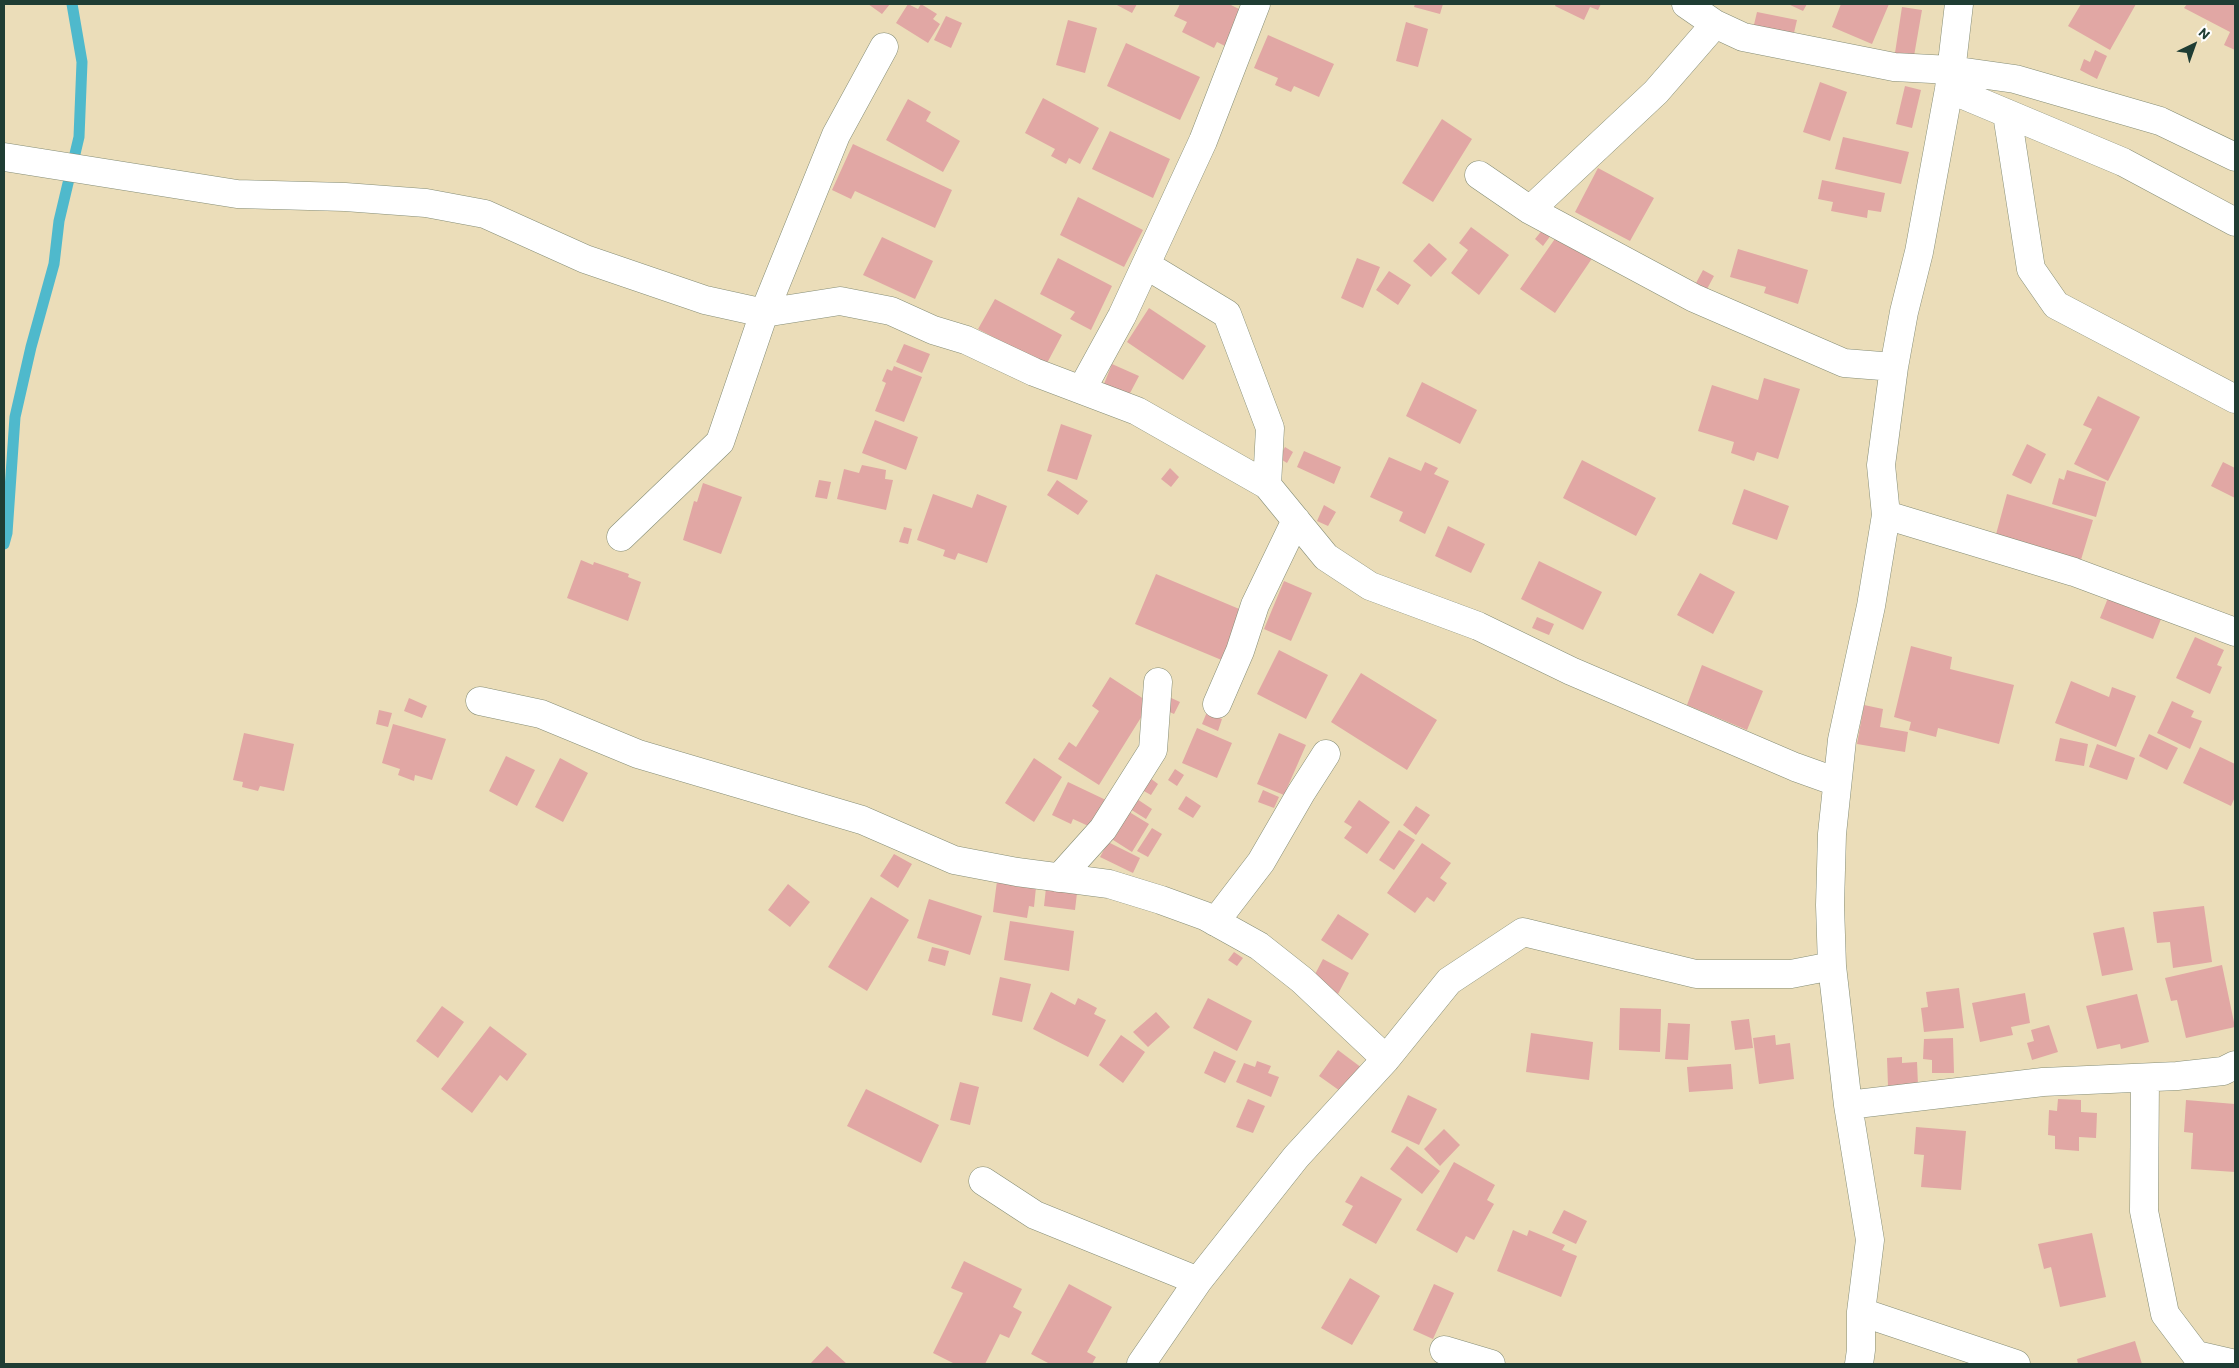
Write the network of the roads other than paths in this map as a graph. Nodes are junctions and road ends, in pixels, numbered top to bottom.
1 (1256, 4) edge
2 (1686, 4) edge
3 (1959, 4) edge
4 (1715, 24) junction
5 (884, 47) dead end
6 (1950, 79) junction
7 (2007, 114) junction
8 (4, 157) edge
9 (2235, 157) edge
10 (1479, 175) dead end
11 (1530, 210) junction
12 (2235, 222) edge
13 (1146, 265) junction
14 (764, 314) junction
15 (1894, 367) junction
16 (1082, 389) junction
17 (2235, 399) edge
18 (1267, 485) junction
19 (1886, 515) junction
20 (1296, 520) junction
21 (621, 537) dead end
22 (2235, 632) edge
23 (1158, 682) dead end
24 (480, 701) dead end
25 (1217, 704) dead end
26 (1326, 754) dead end
27 (1837, 782) junction
28 (1059, 878) junction
29 (1215, 922) junction
30 (1832, 966) junction
31 (1386, 1059) junction
32 (2235, 1065) edge
33 (2145, 1078) junction
34 (1848, 1105) junction
35 (983, 1181) dead end
36 (1198, 1281) junction
37 (1861, 1312) junction
38 (1444, 1350) dead end
39 (1141, 1364) edge
40 (1491, 1364) edge
41 (1859, 1364) edge
42 (2016, 1364) edge
43 (2235, 1364) edge

1 - 13 street
2 - 4 street
3 - 6 street
4 - 6 street
4 - 11 street
5 - 14 street
6 - 7 street
6 - 9 street
6 - 15 street
7 - 12 street
7 - 17 street
8 - 14 street
10 - 11 street
11 - 15 street
13 - 16 street
13 - 18 street
14 - 16 street
14 - 21 street
15 - 19 street
16 - 18 street
18 - 20 street
19 - 22 street
19 - 27 street
20 - 25 street
20 - 27 street
23 - 28 street
24 - 28 street
26 - 29 street
27 - 30 street
28 - 29 street
29 - 31 street
30 - 31 street
30 - 34 street
31 - 36 street
32 - 33 street
33 - 34 street
33 - 43 street
34 - 37 street
35 - 36 street
36 - 39 street
37 - 41 street
37 - 42 street
38 - 40 street

